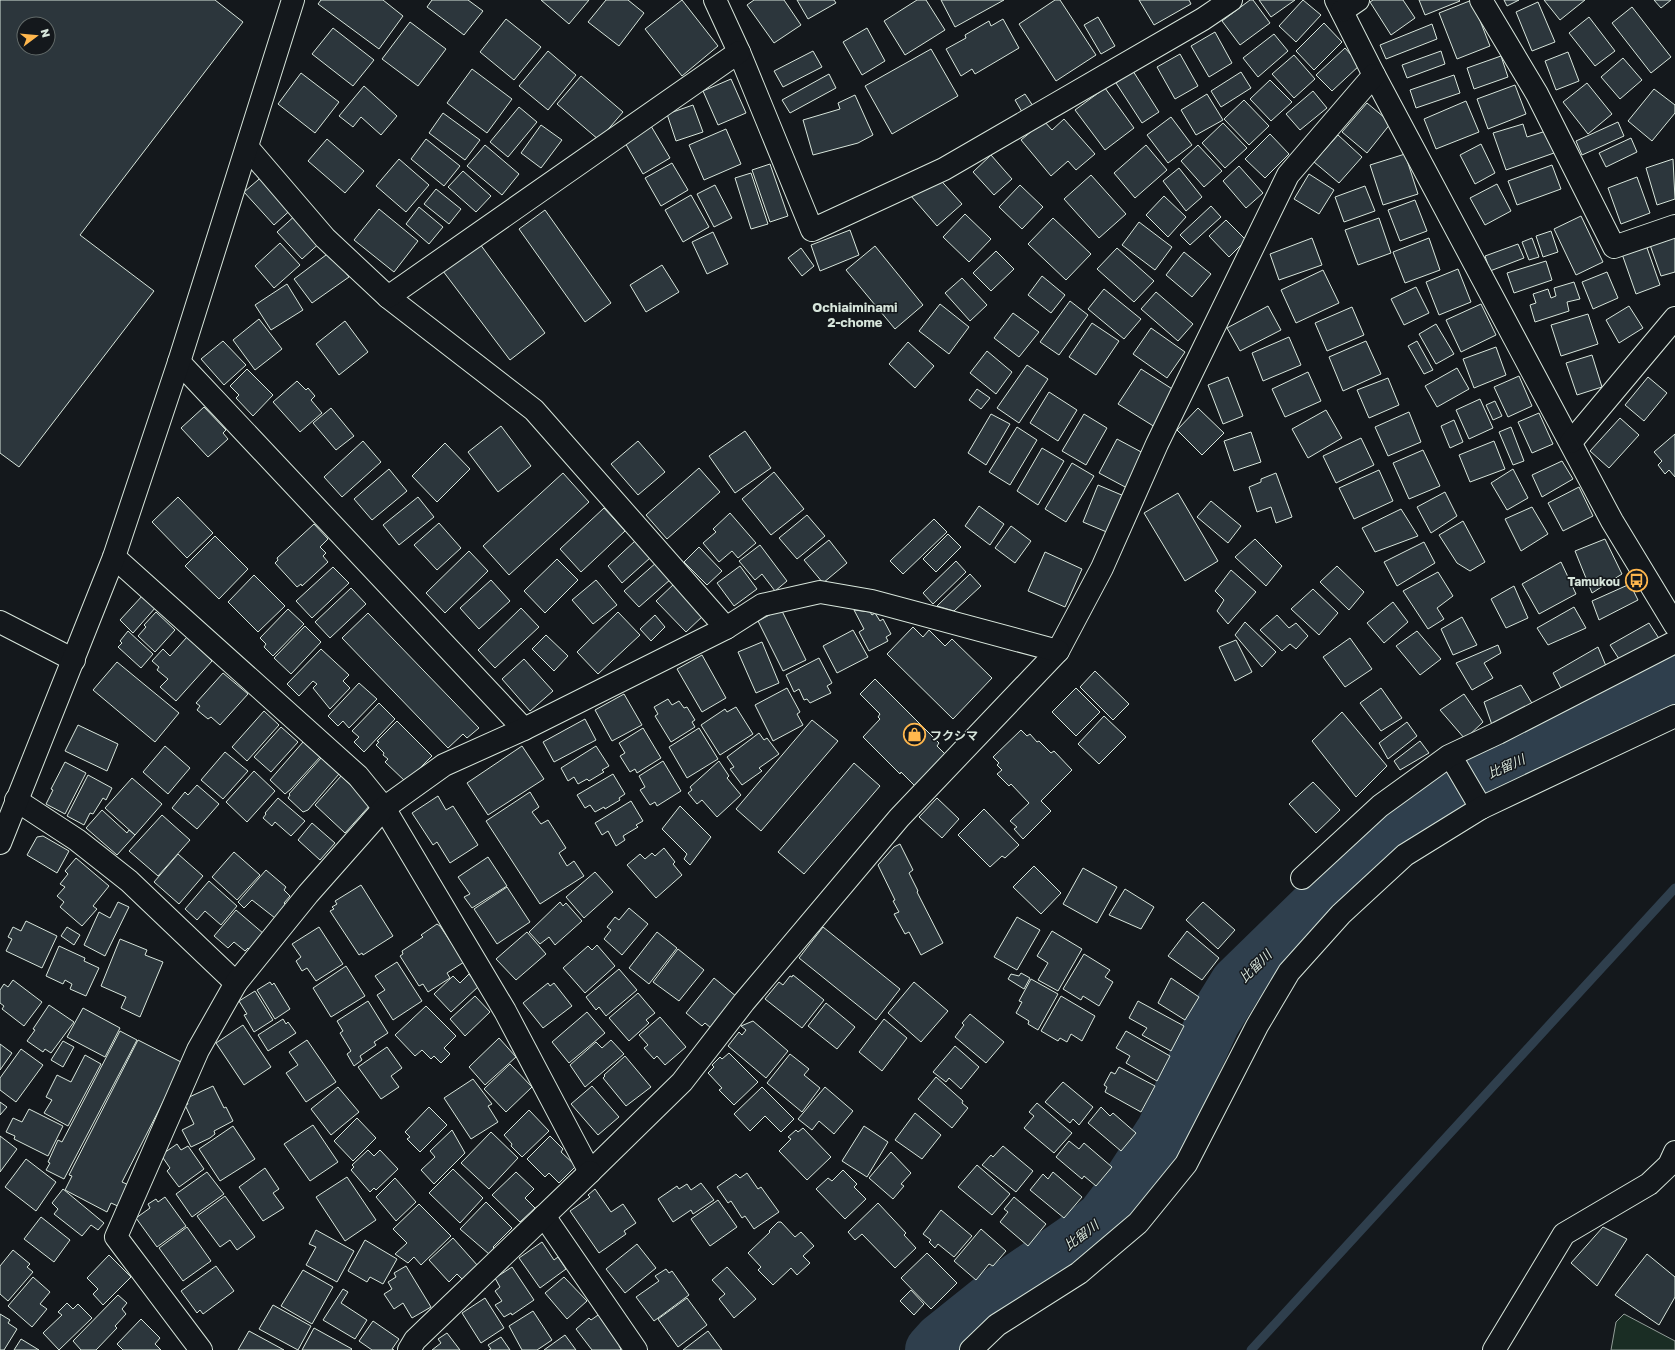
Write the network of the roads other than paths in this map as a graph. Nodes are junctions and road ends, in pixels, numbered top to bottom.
1 (293, 0) edge
2 (715, 0) edge
3 (1231, 0) edge
4 (1481, 0) edge
5 (1345, 4) edge
6 (739, 52) junction
7 (1374, 75) junction
8 (247, 147) junction
9 (1675, 226) edge
10 (388, 297) junction
11 (1675, 318) edge
12 (179, 362) junction
13 (1571, 442) junction
14 (114, 557) junction
15 (0, 622) edge
16 (1675, 625) edge
17 (726, 628) junction
18 (1675, 642) edge
19 (1058, 651) junction
20 (74, 660) junction
21 (1675, 716) edge
22 (524, 729) junction
23 (1454, 762) dead end
24 (16, 800) junction
25 (1478, 803) junction
26 (384, 808) junction
27 (0, 843) edge
28 (1302, 878) dead end
29 (236, 982) junction
30 (1675, 1152) edge
31 (590, 1172) junction
32 (544, 1216) junction
33 (201, 1350) edge
34 (409, 1350) edge
35 (636, 1350) edge
36 (971, 1350) edge
37 (1494, 1350) edge

1 - 8 street
2 - 6 street
3 - 6 street
4 - 9 street
5 - 7 street
6 - 10 street
7 - 13 street
7 - 19 street
8 - 10 street
8 - 12 street
10 - 17 street
11 - 13 street
12 - 14 street
12 - 22 street
13 - 16 street
14 - 20 street
14 - 26 street
15 - 20 street
17 - 19 street
17 - 22 street
18 - 28 street
19 - 31 street
20 - 24 street
21 - 25 street
22 - 26 street
23 - 25 street
24 - 27 street
24 - 29 street
25 - 36 street
26 - 29 street
26 - 31 street
29 - 33 street
30 - 37 street
31 - 32 street
32 - 34 street
32 - 35 street

